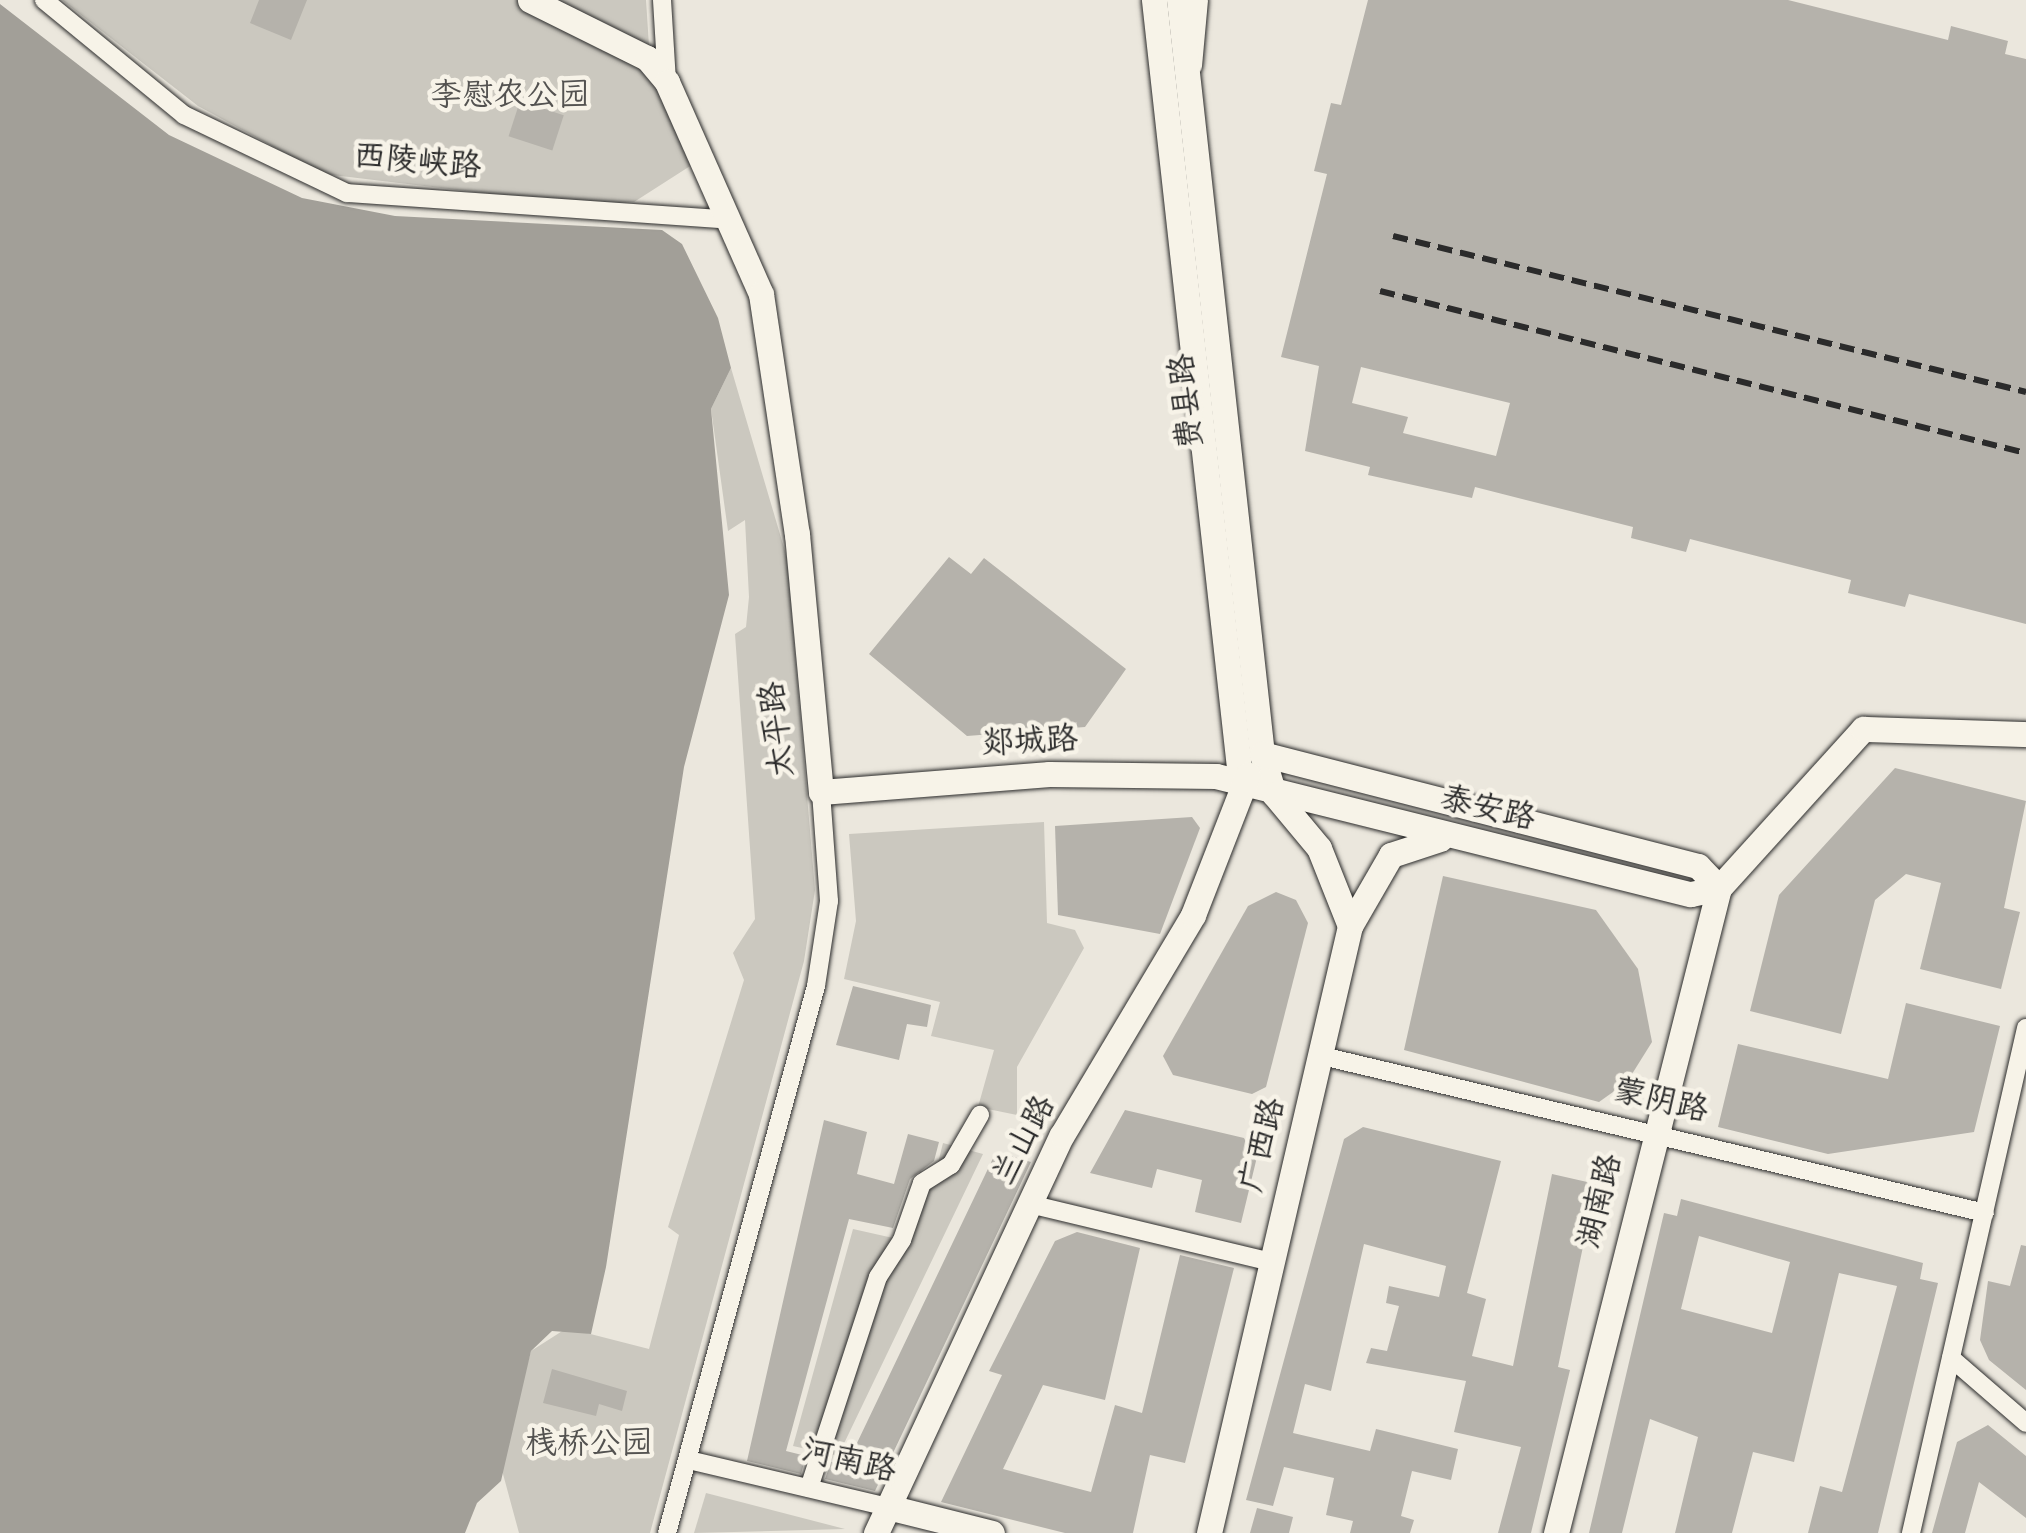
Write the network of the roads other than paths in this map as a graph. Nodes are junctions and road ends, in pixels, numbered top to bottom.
1 (44, 0) edge
2 (530, 0) edge
3 (662, 0) edge
4 (1154, 0) edge
5 (1179, 0) edge
6 (1199, 0) edge
7 (667, 82) junction
8 (1188, 91) junction
9 (721, 219) junction
10 (2020, 740) edge
11 (1262, 754) junction
12 (1241, 785) junction
13 (822, 792) junction
14 (1274, 794) junction
15 (1455, 838) junction
16 (1719, 888) junction
17 (1350, 926) junction
18 (2026, 1028) edge
19 (1322, 1056) junction
20 (2018, 1098) edge
21 (980, 1115) dead end
22 (1654, 1133) junction
23 (1030, 1204) junction
24 (1984, 1213) junction
25 (1272, 1262) junction
26 (1951, 1358) junction
27 (2026, 1423) edge
28 (689, 1460) junction
29 (808, 1488) junction
30 (888, 1507) junction
31 (667, 1533) edge
32 (876, 1533) edge
33 (992, 1533) edge
34 (1209, 1533) edge
35 (1556, 1533) edge
36 (1911, 1533) edge

1 - 9 street, 西陵峡路
2 - 7 main road, 太平路
3 - 7 street
4 - 12 main road, 费县路
5 - 8 main road, 费县路
6 - 8 street
7 - 9 main road, 太平路
8 - 11 main road, 费县路
9 - 13 main road, 太平路
10 - 16 main road
11 - 12 main road
11 - 14 main road, 费县路
11 - 16 main road, 泰安路
12 - 13 main road, 郯城路
12 - 14 main road, 泰安路
12 - 23 main road, 兰山路
13 - 28 street, 太平路
14 - 15 main road, 泰安路
14 - 17 main road
15 - 16 main road, 泰安路
15 - 17 main road, 广西路
16 - 22 main road, 湖南路
17 - 19 main road, 广西路
18 - 20 street
19 - 22 street, 蒙阴路
19 - 25 main road, 广西路
20 - 24 street
21 - 29 street
22 - 24 street, 蒙阴路
22 - 35 main road, 湖南路
23 - 25 street
23 - 30 main road, 兰山路
24 - 26 street
25 - 34 main road, 广西路
26 - 27 street
26 - 36 street
28 - 29 street, 河南路
28 - 31 street, 太平路
29 - 30 street, 河南路
30 - 32 main road, 兰山路
30 - 33 main road, 河南路

